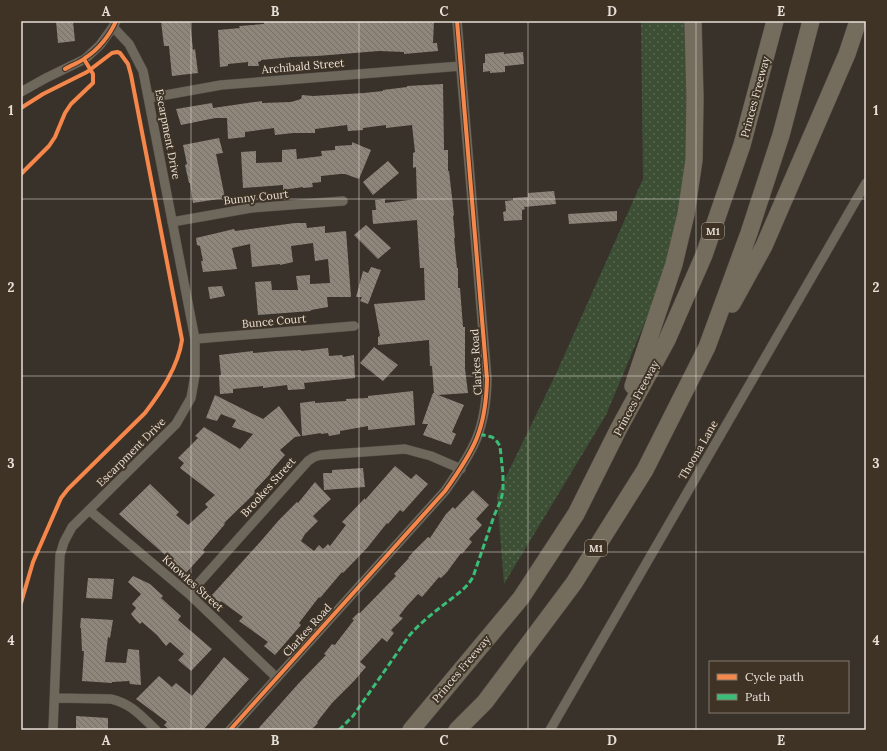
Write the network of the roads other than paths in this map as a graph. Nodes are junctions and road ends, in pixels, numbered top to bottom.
1 (457, 21) edge
2 (693, 21) edge
3 (775, 21) edge
4 (811, 21) edge
5 (858, 21) edge
6 (114, 24) edge
7 (461, 66) junction
8 (21, 92) edge
9 (148, 98) junction
10 (866, 183) edge
11 (343, 201) dead end
12 (172, 222) junction
13 (354, 326) dead end
14 (195, 339) junction
15 (707, 347) junction
16 (619, 428) junction
17 (461, 469) junction
18 (89, 510) junction
19 (189, 594) junction
20 (277, 678) junction
21 (54, 698) junction
22 (53, 730) edge
23 (156, 730) edge
24 (230, 730) edge
25 (411, 730) edge
26 (457, 730) edge
27 (550, 730) edge

1 - 7 street, Clarkes Road
2 - 16 highway
3 - 16 highway, Princes Freeway / M1
4 - 15 highway, M1
5 - 15 highway
6 - 8 street
6 - 9 street, Escarpment Drive
7 - 9 street, Archibald Street
7 - 17 street, Clarkes Road
9 - 12 street, Escarpment Drive
10 - 27 street, Thoona Lane
11 - 12 street, Bunny Court
12 - 14 street, Escarpment Drive
13 - 14 street, Bunce Court
14 - 18 street, Escarpment Drive
15 - 26 highway, M1
16 - 25 highway, Princes Freeway / M1
17 - 19 street, Brookes Street
17 - 20 street, Clarkes Road
18 - 19 street, Knowles Street
18 - 21 street, Escarpment Drive
19 - 20 street, Knowles Street
20 - 24 street, Clarkes Road
21 - 22 street, Escarpment Drive
21 - 23 street

